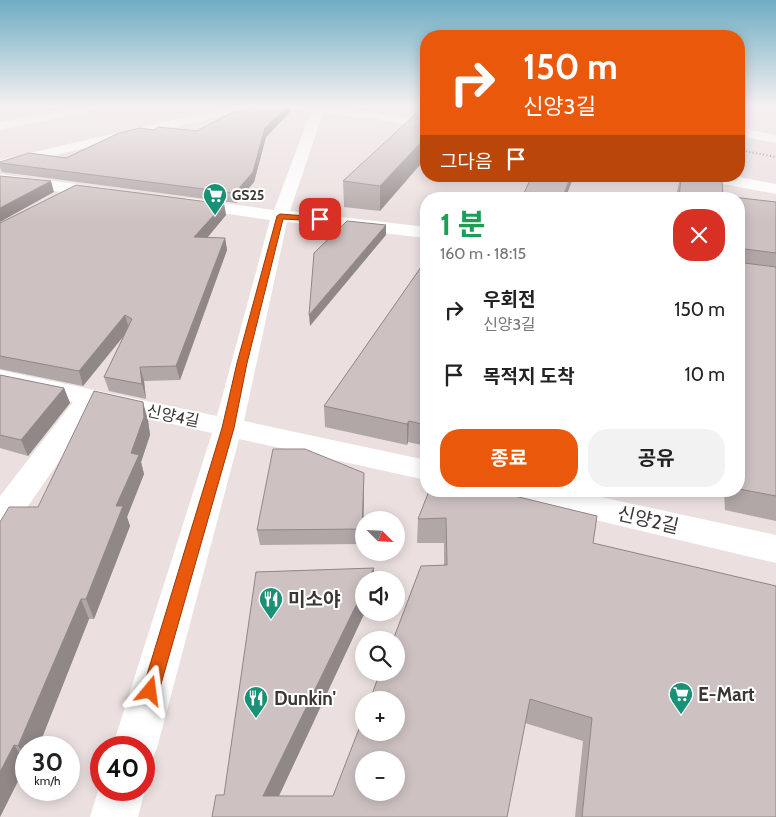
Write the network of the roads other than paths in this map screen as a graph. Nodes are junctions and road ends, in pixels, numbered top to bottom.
1 (85, 144) edge
2 (300, 144) edge
3 (0, 164) edge
4 (0, 179) edge
5 (736, 182) edge
6 (76, 189) junction
7 (776, 189) edge
8 (124, 195) edge
9 (173, 201) edge
10 (51, 203) edge
11 (280, 216) junction
12 (420, 232) edge
13 (0, 378) edge
14 (90, 398) junction
15 (228, 428) junction
16 (420, 469) edge
17 (546, 497) edge
18 (0, 520) edge
19 (776, 549) edge
20 (138, 736) edge
21 (119, 801) edge
22 (114, 817) edge

1 - 3 main road
2 - 11 main road
4 - 6 main road
5 - 7 main road
6 - 8 main road
6 - 10 main road
9 - 11 main road
11 - 12 main road
11 - 15 main road
13 - 14 main road, 신양4길
14 - 15 main road, 신양4길
14 - 18 main road
15 - 16 main road
15 - 20 main road
17 - 19 main road, 신양2길
21 - 22 main road

